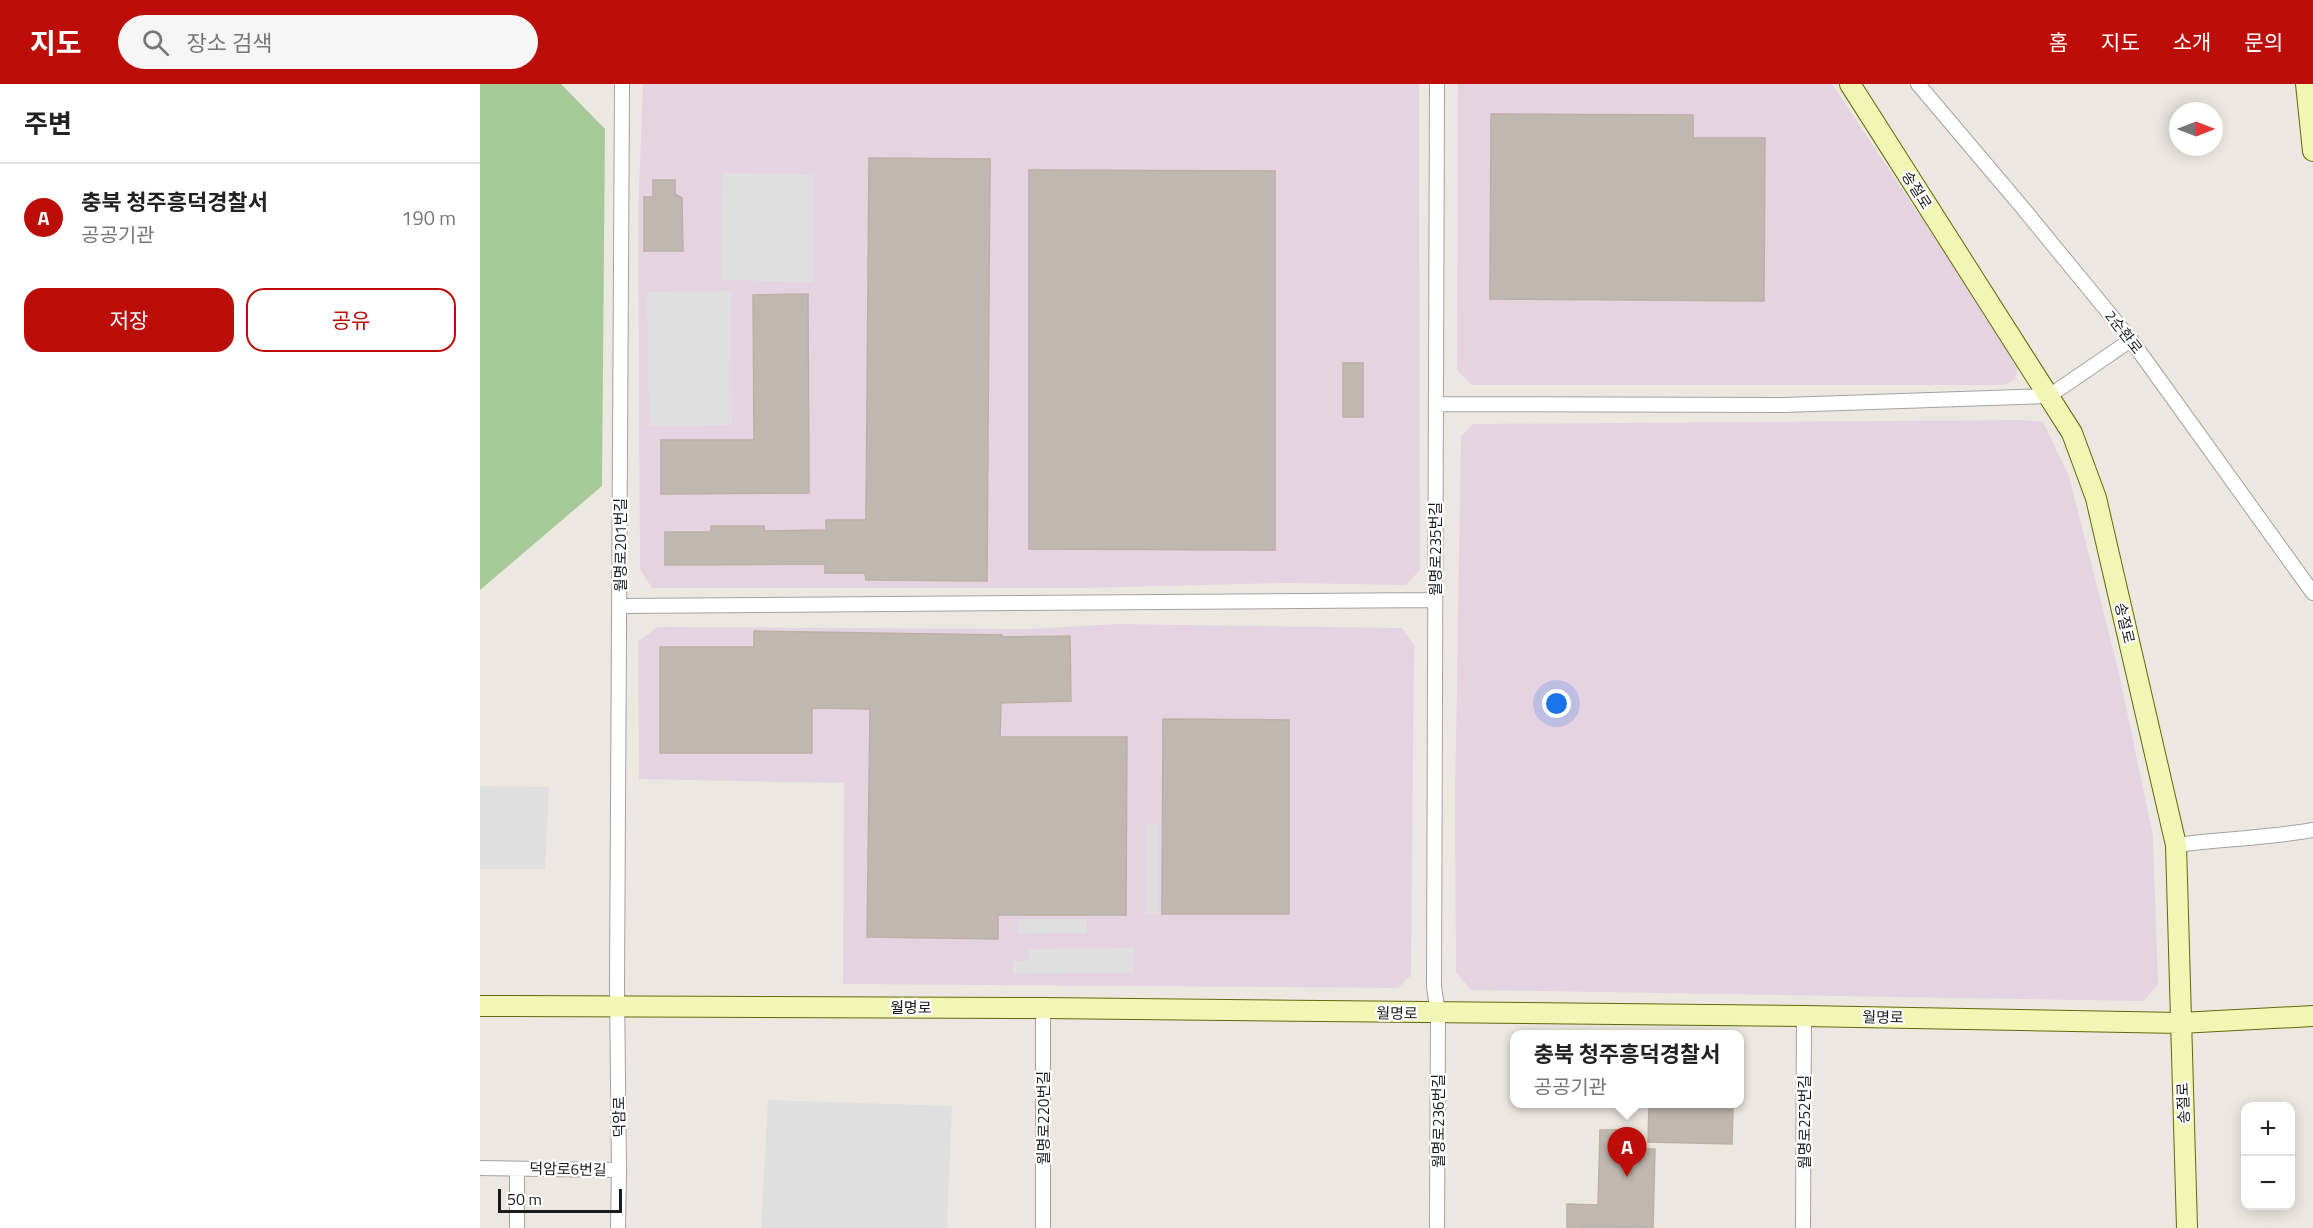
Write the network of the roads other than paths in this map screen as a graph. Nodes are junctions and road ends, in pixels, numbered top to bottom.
1 (622, 84) edge
2 (1437, 84) edge
3 (1851, 84) edge
4 (1918, 84) edge
5 (2306, 84) edge
6 (2313, 151) edge
7 (2131, 340) junction
8 (2049, 396) junction
9 (1436, 404) junction
10 (2313, 593) edge
11 (1435, 600) junction
12 (620, 606) junction
13 (2313, 830) edge
14 (2176, 845) junction
15 (617, 1005) junction
16 (480, 1006) edge
17 (1043, 1008) junction
18 (1438, 1013) junction
19 (1804, 1016) junction
20 (2313, 1016) edge
21 (2180, 1023) junction
22 (480, 1168) edge
23 (517, 1169) junction
24 (619, 1170) junction
25 (517, 1228) edge
26 (618, 1228) edge
27 (1043, 1228) edge
28 (1437, 1228) edge
29 (1803, 1228) edge
30 (2187, 1228) edge

1 - 12 street, 월명로201번길
2 - 9 street, 월명로235번길
3 - 8 street, 송절로
4 - 7 street, 2순환로
5 - 6 street
7 - 8 street
7 - 10 street, 2순환로
8 - 9 street
8 - 14 street, 송절로
9 - 11 street, 월명로235번길
11 - 12 street
11 - 18 street, 월명로235번길
12 - 15 street, 월명로201번길
13 - 14 street
14 - 21 street, 송절로
15 - 16 street, 월명로
15 - 17 street, 월명로
15 - 24 street, 덕암로
17 - 18 street, 월명로
17 - 27 street, 월명로220번길
18 - 19 street, 월명로
18 - 28 street, 월명로236번길
19 - 21 street, 월명로
19 - 29 street, 월명로252번길
20 - 21 street, 월명로
21 - 30 street, 송절로
22 - 23 street, 덕암로6번길
23 - 24 street, 덕암로6번길
23 - 25 street, 덕암로6번길
24 - 26 street, 덕암로

